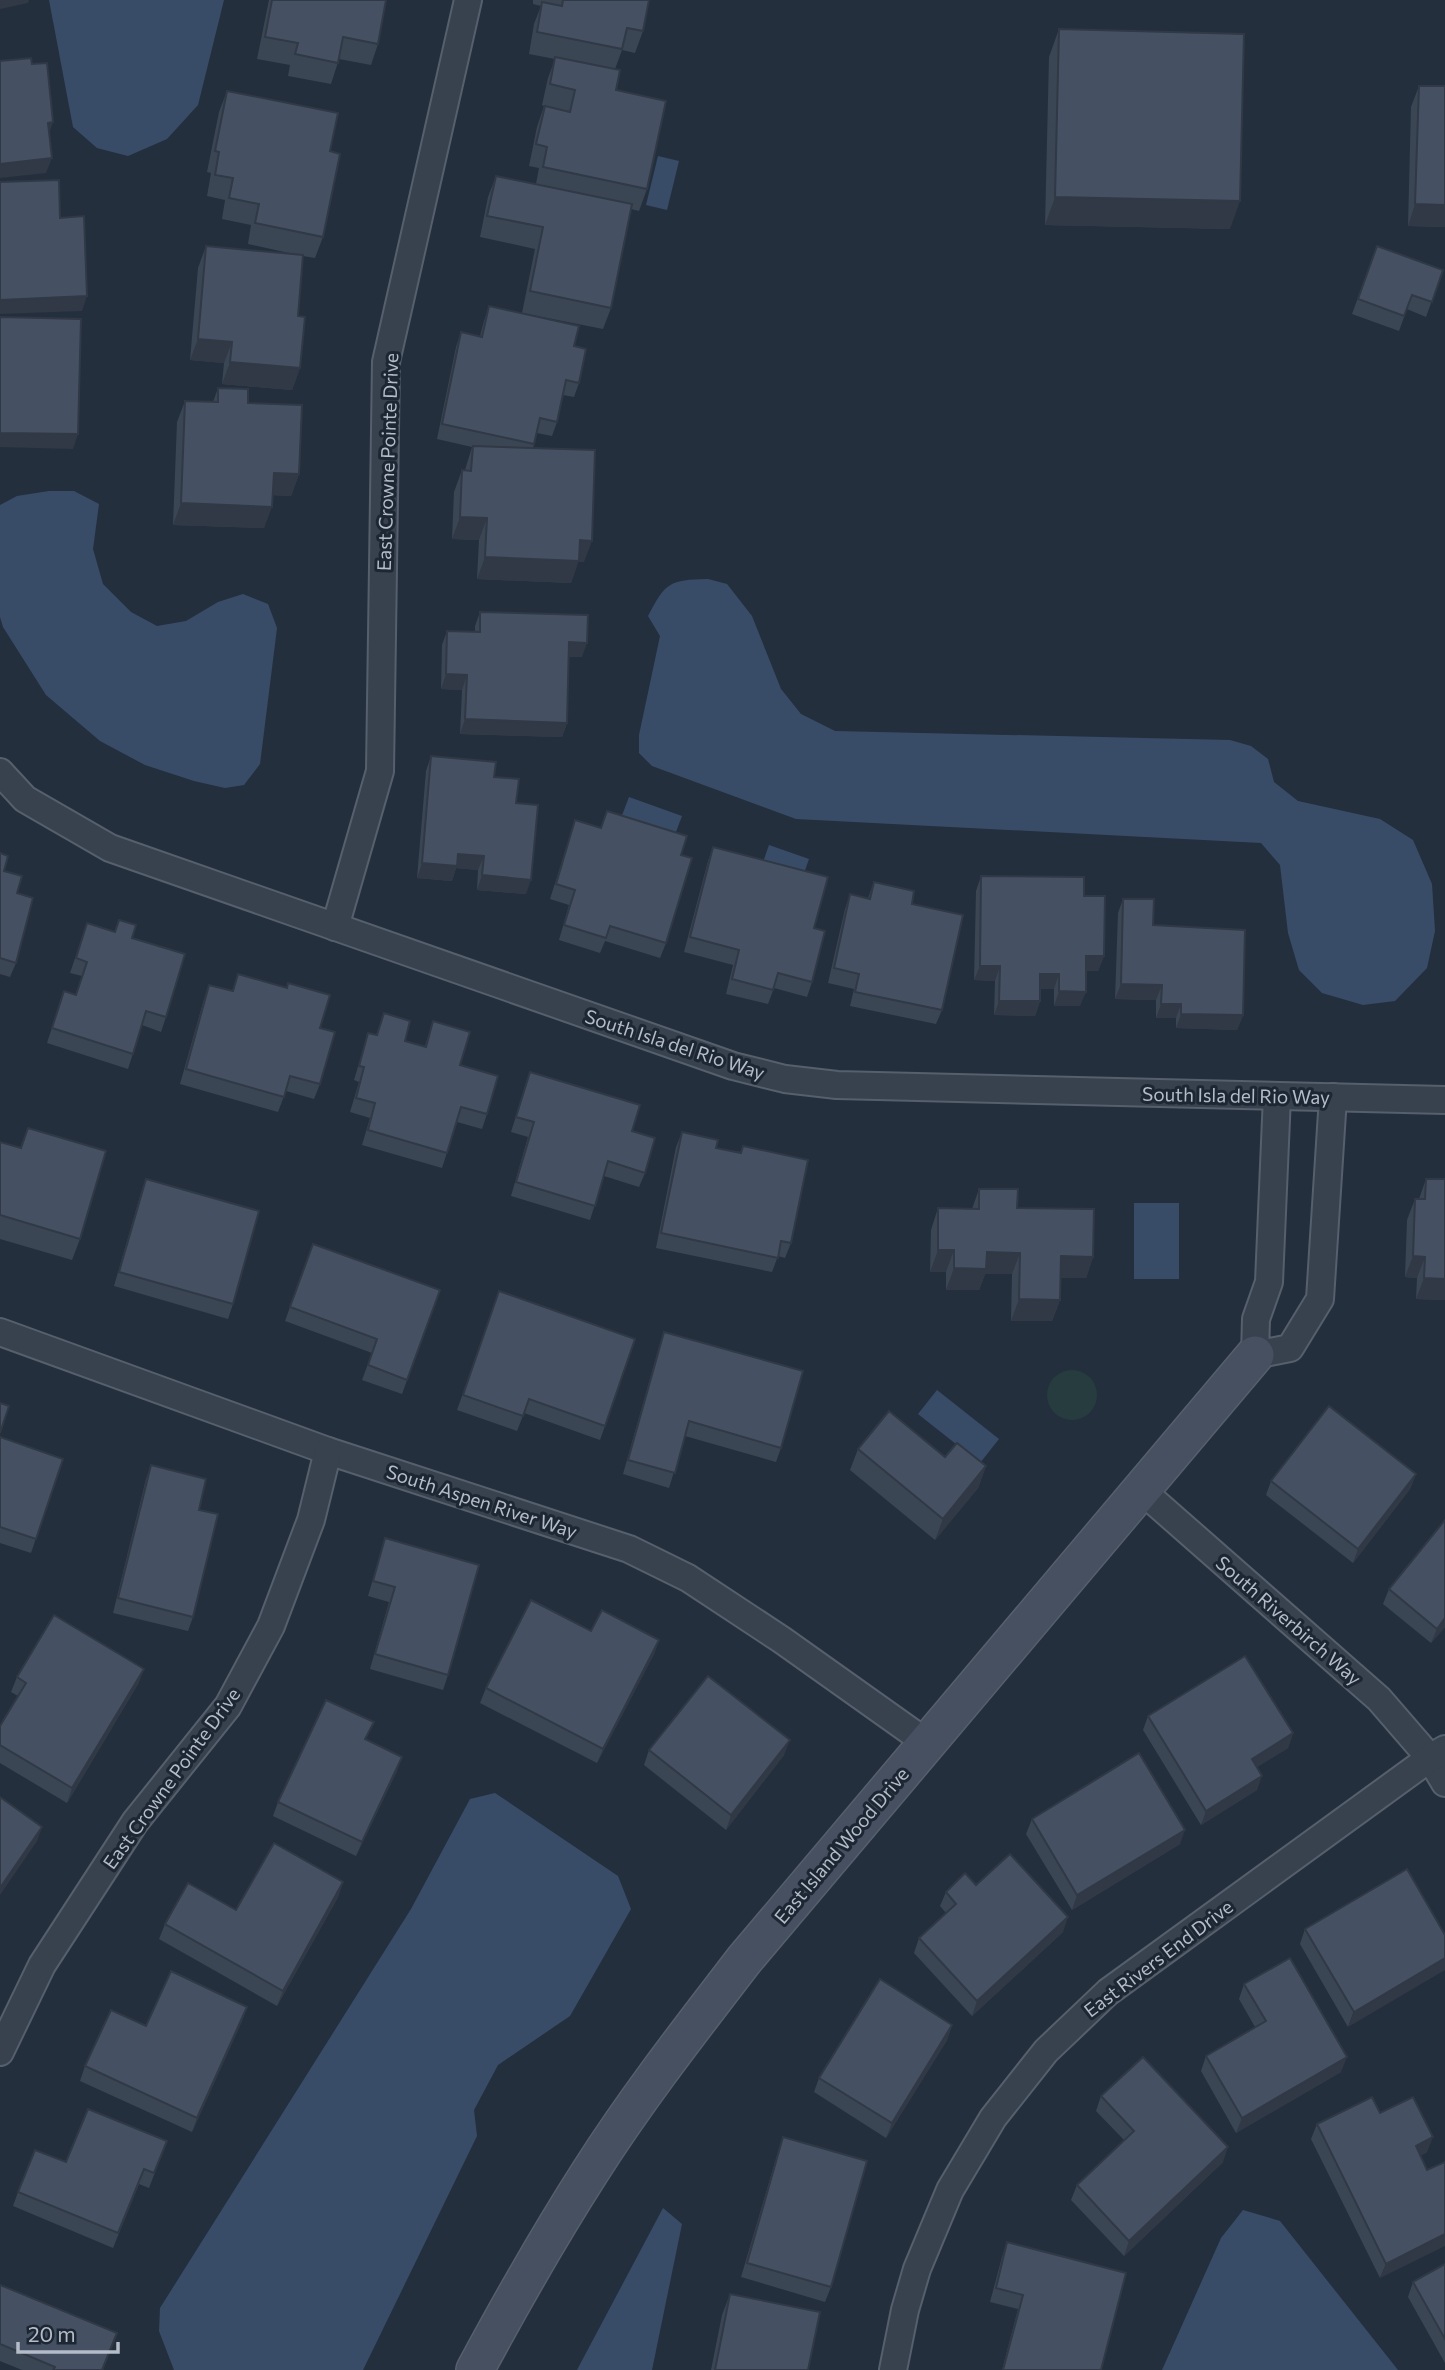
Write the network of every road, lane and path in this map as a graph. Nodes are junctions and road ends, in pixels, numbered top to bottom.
1 (468, 0) edge
2 (0, 772) edge
3 (335, 927) junction
4 (1277, 1096) junction
5 (1334, 1097) junction
6 (1445, 1100) edge
7 (0, 1332) edge
8 (1255, 1355) junction
9 (328, 1451) junction
10 (1140, 1489) junction
11 (926, 1743) junction
12 (1437, 1754) edge
13 (1445, 1783) edge
14 (0, 2052) edge
15 (475, 2370) edge
16 (894, 2370) edge

1 - 3 street, East Crowne Pointe Drive
2 - 3 street, South Isla del Rio Way
3 - 4 street, South Isla del Rio Way
4 - 5 street, South Isla del Rio Way
4 - 8 street
5 - 6 street, South Isla del Rio Way
5 - 8 street
7 - 9 street, South Aspen River Way
8 - 10 street, East Island Wood Drive
9 - 11 street, South Aspen River Way
9 - 14 street, East Crowne Pointe Drive
10 - 11 street, East Island Wood Drive
10 - 12 street, South Riverbirch Way
11 - 15 street, East Island Wood Drive
12 - 13 street, South Riverbirch Way
12 - 16 street, East Rivers End Drive

